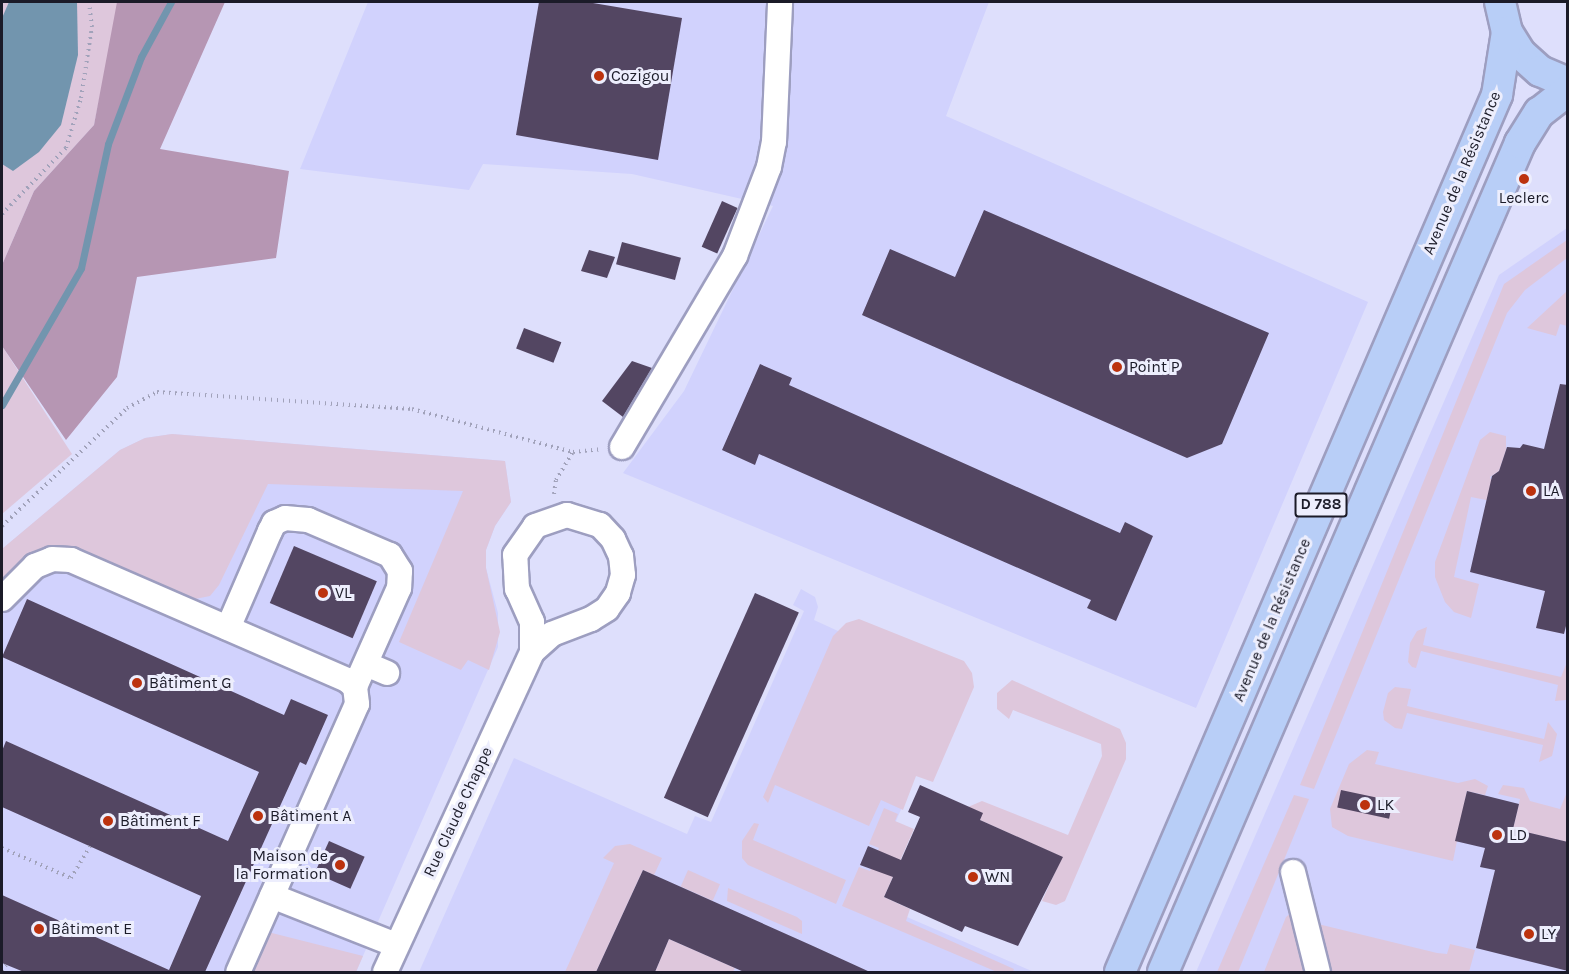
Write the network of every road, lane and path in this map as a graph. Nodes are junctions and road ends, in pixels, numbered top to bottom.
1 (89, 2) edge
2 (780, 2) edge
3 (1501, 11) edge
4 (1568, 83) edge
5 (1568, 90) edge
6 (2, 214) edge
7 (622, 447) joint
8 (573, 452) junction
9 (550, 518) junction
10 (2, 526) edge
11 (2, 599) edge
12 (228, 628) junction
13 (531, 652) junction
14 (355, 687) junction
15 (90, 846) dead end
16 (2, 848) edge
17 (1293, 872) dead end
18 (272, 896) junction
19 (396, 945) junction
20 (6, 965) dead end
21 (2, 971) edge
22 (238, 972) edge
23 (385, 972) edge
24 (1120, 972) edge
25 (1163, 972) edge
26 (1318, 972) edge

1 - 6 path
2 - 7 street
3 - 4 main road
3 - 24 main road, Avenue de la Résistance / D 788
5 - 25 main road, D 788
7 - 8 path
8 - 9 path
8 - 10 path
9 - 13 street
9 - 13 street
11 - 12 street
12 - 14 street
12 - 14 street
13 - 19 street, Rue Claude Chappe
14 - 18 street
15 - 16 path
17 - 26 street
18 - 19 street
18 - 22 street
19 - 23 street, Rue Claude Chappe
20 - 21 path

